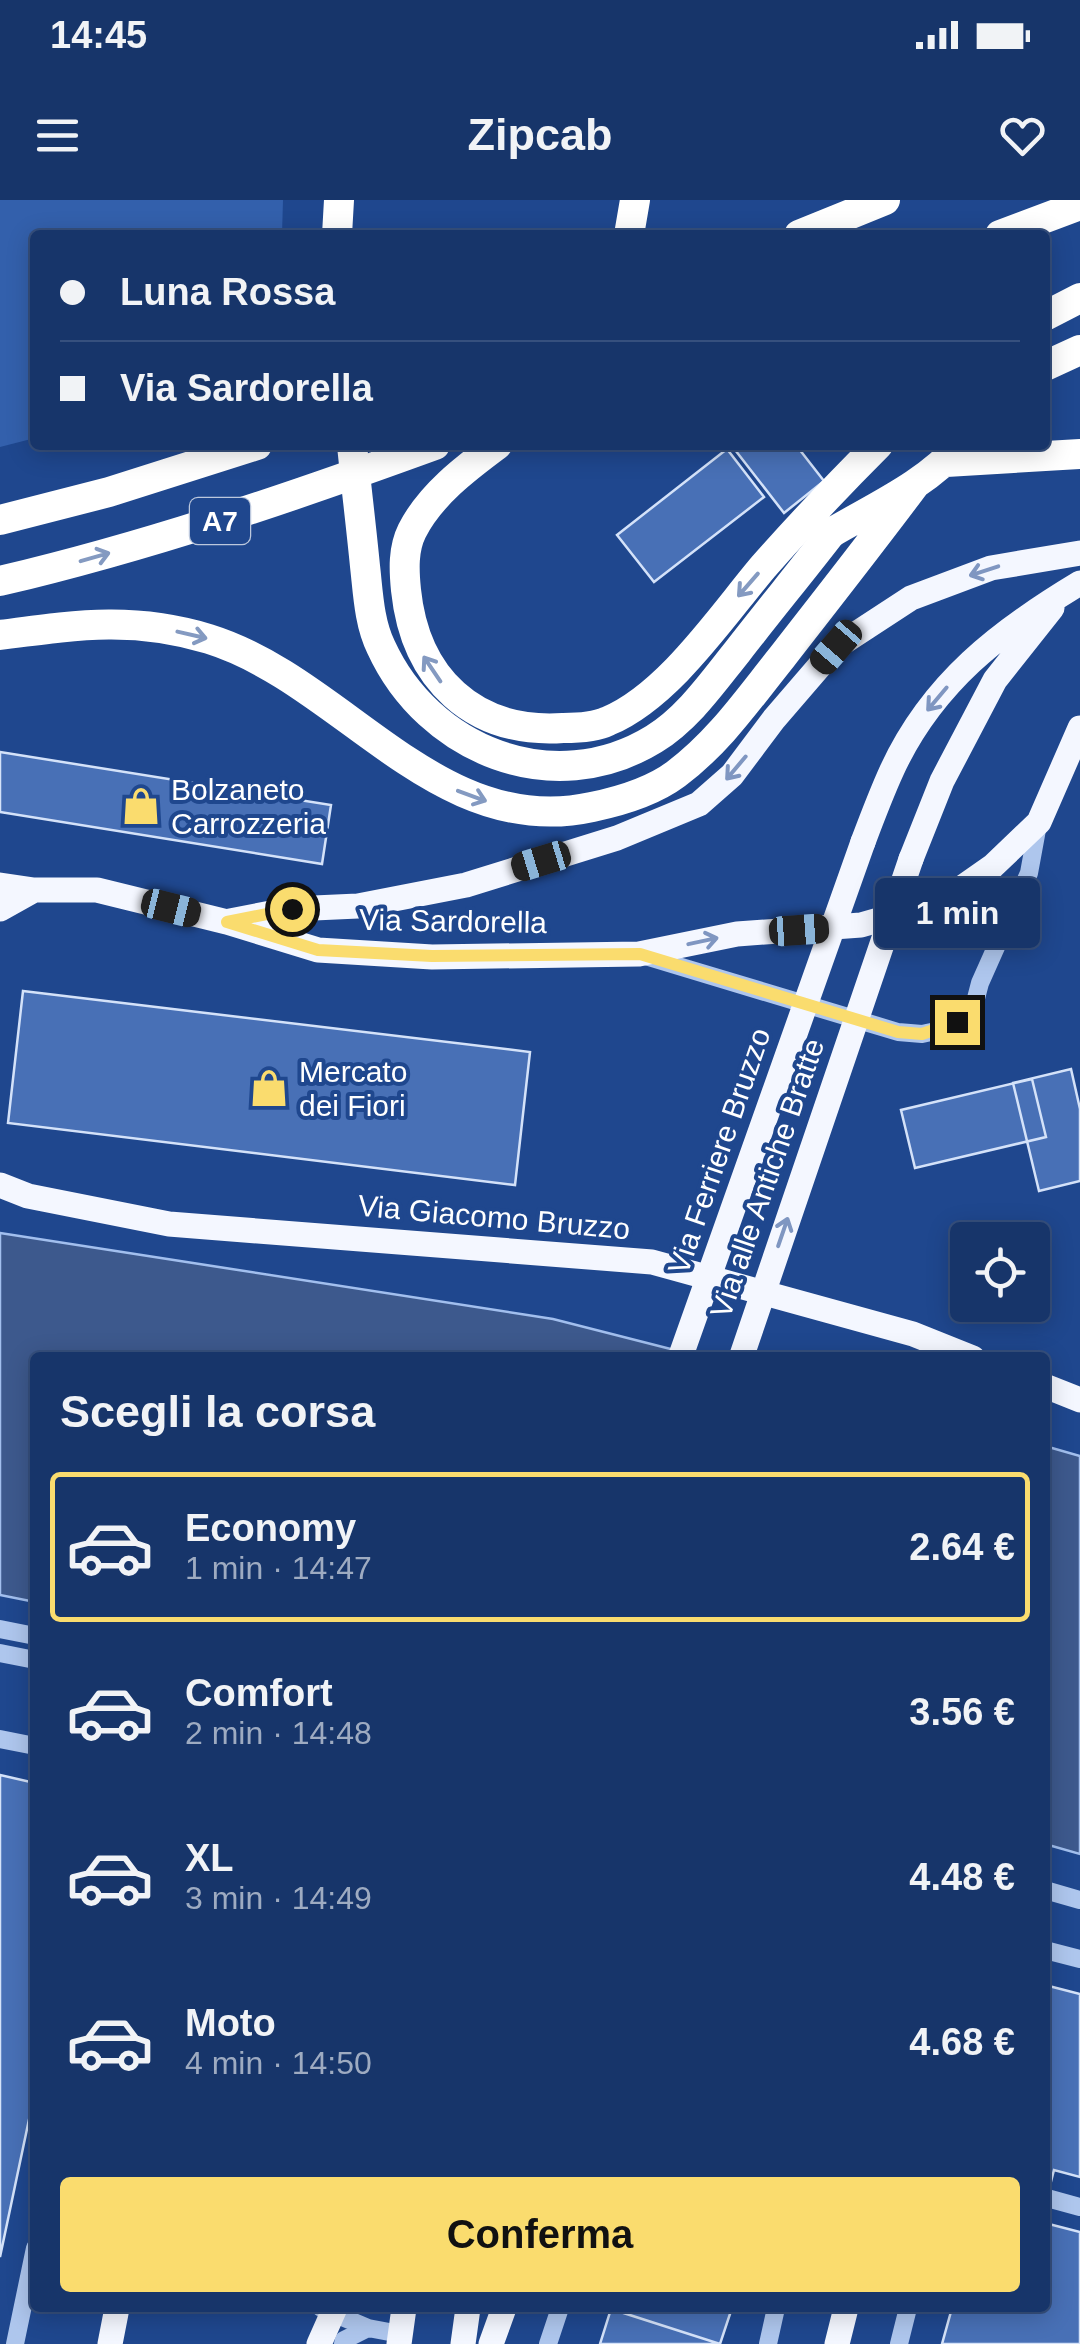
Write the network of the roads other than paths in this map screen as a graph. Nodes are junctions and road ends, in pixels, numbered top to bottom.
1 (339, 200) edge
2 (635, 200) edge
3 (886, 200) edge
4 (1080, 205) edge
5 (337, 230) edge
6 (630, 230) edge
7 (811, 230) edge
8 (1013, 230) edge
9 (1080, 298) edge
10 (1050, 313) edge
11 (1080, 350) edge
12 (1050, 364) edge
13 (236, 450) edge
14 (242, 450) edge
15 (353, 450) edge
16 (421, 450) edge
17 (491, 450) edge
18 (874, 450) edge
19 (888, 450) edge
20 (953, 454) edge
21 (1080, 454) edge
22 (206, 463) junction
23 (916, 483) junction
24 (0, 520) edge
25 (821, 522) junction
26 (1080, 552) edge
27 (0, 581) edge
28 (1072, 588) edge
29 (0, 635) edge
30 (1080, 728) edge
31 (1039, 822) junction
32 (0, 885) edge
33 (34, 890) junction
34 (0, 909) edge
35 (227, 922) junction
36 (640, 954) junction
37 (0, 1186) edge
38 (682, 1352) edge
39 (742, 1352) edge
40 (959, 1352) edge
41 (1050, 1388) edge
42 (1080, 1400) edge
43 (0, 1628) edge
44 (30, 1635) edge
45 (0, 1653) edge
46 (30, 1659) edge
47 (0, 1739) edge
48 (30, 1745) edge
49 (1050, 1891) edge
50 (1080, 1900) edge
51 (1050, 1951) edge
52 (1080, 1959) edge
53 (1050, 2199) edge
54 (1080, 2207) edge
55 (30, 2272) edge
56 (117, 2312) edge
57 (327, 2312) edge
58 (333, 2312) edge
59 (403, 2312) edge
60 (468, 2312) edge
61 (503, 2312) edge
62 (559, 2312) edge
63 (775, 2312) edge
64 (845, 2312) edge
65 (907, 2312) edge
66 (365, 2336) edge
67 (400, 2339) edge
68 (15, 2344) edge
69 (110, 2344) edge
70 (319, 2344) edge
71 (343, 2344) edge
72 (464, 2344) edge
73 (492, 2344) edge
74 (548, 2344) edge
75 (768, 2344) edge
76 (838, 2344) edge
77 (899, 2344) edge

1 - 5 highway
2 - 6 highway
3 - 7 highway
4 - 8 highway
9 - 10 highway
11 - 12 highway
13 - 22 highway
14 - 22 highway, A7
15 - 25 highway, bridge
27 -> 16 highway, A7
25 -> 17 highway
18 - 25 highway
19 - 25 highway
20 - 21 highway
20 - 23 highway
22 - 24 highway, A7
23 - 25 highway
29 -> 23 highway
26 -> 35 main road
28 -> 38 main road, Via Ferriere Bruzzo, bridge
39 -> 28 main road, Via alle Antiche Bratte, bridge
30 - 31 main road, Via Sardorella
36 -> 31 main road, Via Sardorella
31 - 36 street, Via Sardorella
32 - 33 main road, Via Sardorella
33 - 34 main road, Via Sardorella
33 - 35 main road, Via Sardorella
35 - 36 main road, Via Sardorella
37 - 40 main road, Via Giacomo Bruzzo
41 - 42 main road
43 - 44 street
45 - 46 street
47 - 48 street
49 - 50 street
51 - 52 street
53 - 54 street
55 - 68 street
56 - 69 main road
57 - 66 street
58 - 70 main road, bridge
59 - 67 main road
60 - 72 main road
61 - 73 main road
62 - 74 street
63 - 75 street
64 - 76 main road
65 - 77 street
66 - 67 street
66 - 71 street

